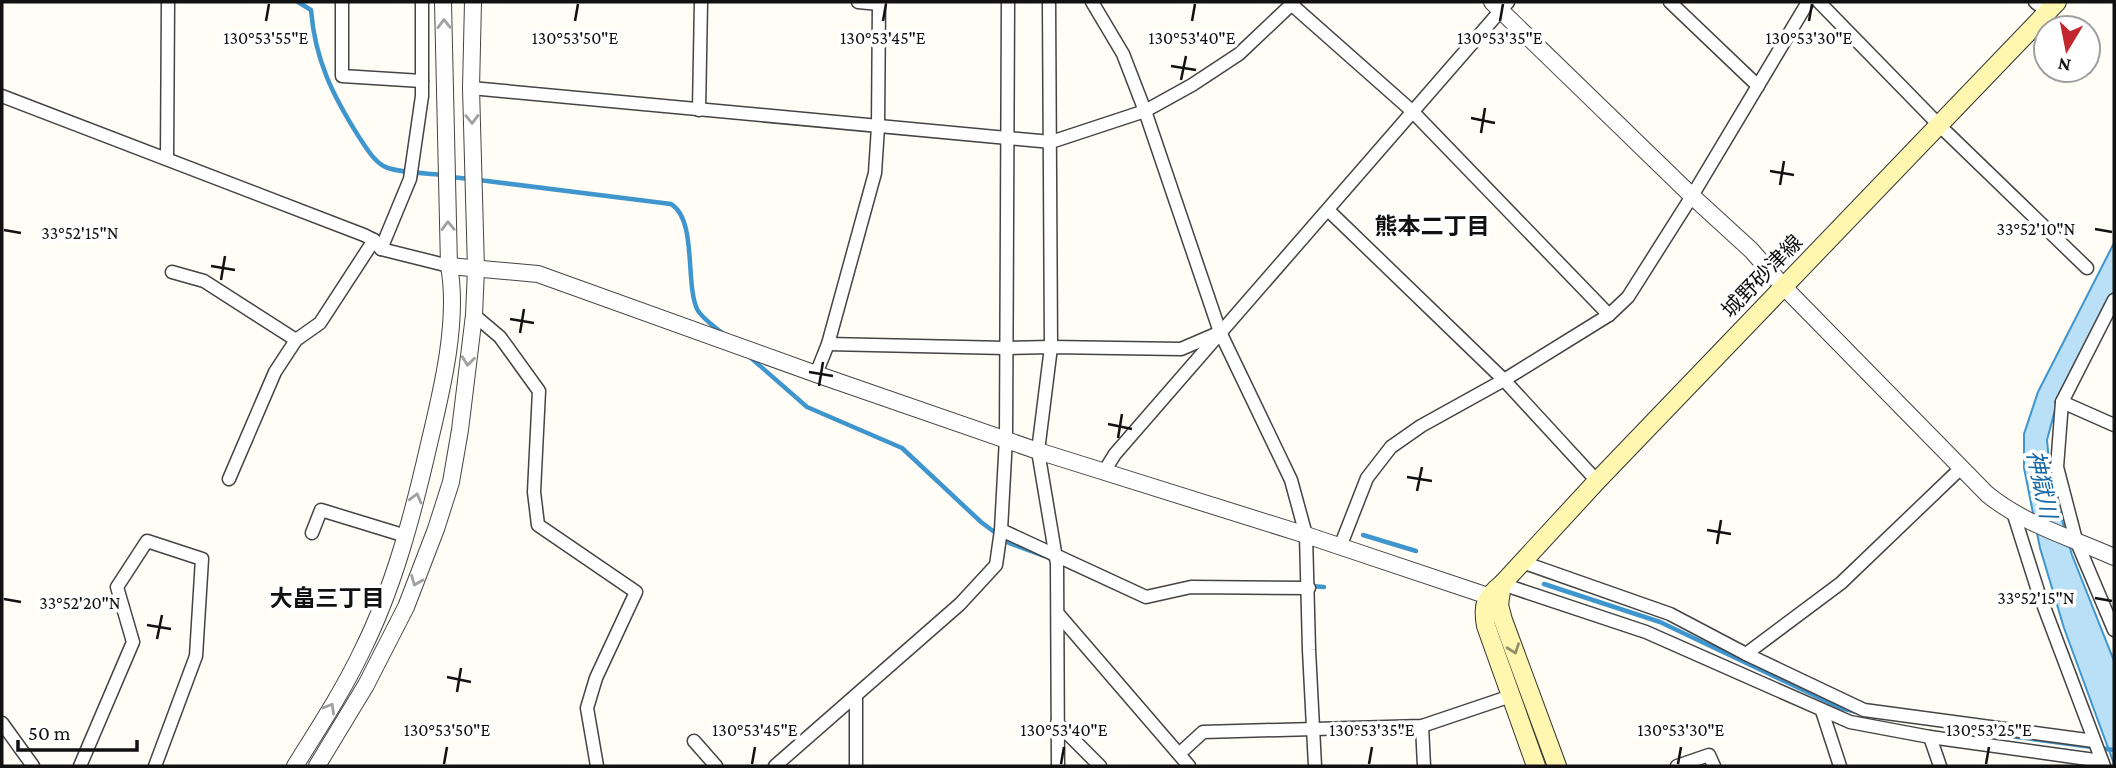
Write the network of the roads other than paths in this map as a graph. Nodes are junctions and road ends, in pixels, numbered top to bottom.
1 (167, 2) edge
2 (342, 2) edge
3 (422, 2) edge
4 (443, 2) edge
5 (473, 2) edge
6 (701, 2) edge
7 (858, 2) edge
8 (1008, 2) edge
9 (1049, 2) edge
10 (1092, 2) edge
11 (1670, 2) edge
12 (1808, 2) edge
13 (1819, 2) edge
14 (879, 3) edge
15 (1292, 3) edge
16 (1500, 4) edge
17 (2046, 5) edge
18 (422, 81) junction
19 (1758, 86) junction
20 (471, 88) junction
21 (2, 96) edge
22 (699, 110) junction
23 (1145, 111) junction
24 (1412, 111) junction
25 (1940, 126) junction
26 (878, 127) junction
27 (1007, 138) junction
28 (1051, 142) junction
29 (167, 159) junction
30 (1692, 196) junction
31 (1328, 210) junction
32 (378, 245) junction
33 (449, 266) junction
34 (476, 268) junction
35 (2087, 268) dead end
36 (172, 272) dead end
37 (1783, 286) junction
38 (2114, 300) edge
39 (474, 315) junction
40 (1609, 315) junction
41 (1220, 332) junction
42 (296, 340) junction
43 (828, 344) junction
44 (1051, 347) junction
45 (1006, 348) junction
46 (816, 374) junction
47 (1504, 380) junction
48 (2062, 402) junction
49 (2114, 425) edge
50 (1006, 438) junction
51 (1038, 450) junction
52 (1961, 468) junction
53 (1105, 470) junction
54 (229, 479) dead end
55 (1597, 481) junction
56 (2019, 515) junction
57 (1001, 531) junction
58 (312, 533) dead end
59 (1307, 535) junction
60 (406, 536) junction
61 (2072, 538) junction
62 (1340, 547) junction
63 (2114, 557) edge
64 (1055, 559) junction
65 (1522, 562) junction
66 (1308, 583) junction
67 (1503, 584) junction
68 (1466, 589) junction
69 (1494, 600) junction
70 (1059, 615) junction
71 (1486, 626) junction
72 (2114, 630) edge
73 (1746, 654) junction
74 (856, 696) junction
75 (1511, 696) junction
76 (1822, 711) junction
77 (2, 723) edge
78 (1057, 723) junction
79 (1422, 726) junction
80 (1313, 729) junction
81 (1930, 737) junction
82 (694, 741) dead end
83 (2094, 741) junction
84 (1179, 754) junction
85 (2103, 764) edge
86 (33, 766) edge
87 (80, 766) edge
88 (155, 766) edge
89 (295, 766) edge
90 (317, 766) edge
91 (597, 766) edge
92 (716, 766) edge
93 (775, 766) edge
94 (856, 766) edge
95 (1058, 766) edge
96 (1100, 766) edge
97 (1189, 766) edge
98 (1315, 766) edge
99 (1424, 766) edge
100 (1536, 766) edge
101 (1556, 766) edge
102 (1677, 766) edge
103 (1714, 766) edge
104 (1840, 766) edge
105 (1940, 766) edge

1 - 29 street
2 - 18 street
3 - 18 street
33 -> 4 street
5 - 20 street
6 - 22 street
7 - 14 street
8 - 27 street
9 - 28 street
10 - 23 street
11 - 19 street
12 - 19 street
13 - 25 street
14 - 26 street
15 - 23 street
15 - 24 street
16 - 24 street
16 - 30 street
17 - 25 main road, 城野砂津線
18 - 32 street
19 - 30 street
20 - 22 street
20 -> 34 street
21 - 29 street
22 - 26 street
23 - 28 street
23 - 41 street
24 - 31 street
24 - 40 street
25 - 35 street
25 - 37 main road, 城野砂津線
26 - 27 street
26 - 43 street
27 - 28 street
27 - 45 street
28 - 44 street
29 - 32 street
30 - 37 street
30 - 40 street
31 - 41 street
31 - 47 street
32 - 33 street
32 - 42 street
33 - 34 street
60 -> 33 street
34 - 39 street
34 - 46 street
36 - 42 street
37 - 52 street
37 - 55 main road, 城野砂津線
38 - 48 street
39 -> 90 street
39 - 91 street
40 - 47 street
41 - 44 street
41 - 53 street
41 - 59 street
42 - 54 street
43 - 45 street
43 - 46 street
44 - 45 street
44 - 51 street
45 - 50 street
46 - 50 street
47 - 55 street
47 - 62 street
48 - 49 street
48 - 61 street
50 - 51 street
50 - 57 street
51 - 53 street
51 - 64 street
52 - 56 street
52 - 73 street
53 - 59 street
55 - 65 main road, 城野砂津線
56 - 61 street
56 - 83 street
57 - 64 street
57 - 74 street
58 - 60 street
59 - 62 street
59 - 66 street
89 -> 60 street
61 - 63 street
61 - 72 street
62 - 68 street
64 - 66 street
64 - 70 street
65 - 67 main road, 城野砂津線
65 - 73 street
66 - 80 street
67 - 69 main road, 城野砂津線
67 - 76 street
68 - 69 street
68 - 71 street
69 - 71 main road
69 -> 101 main road
70 - 78 street
70 - 84 street
71 - 75 main road
73 - 83 street
74 - 93 street
74 - 94 street
75 - 79 street
75 - 100 main road
76 - 81 street
76 - 104 street
77 - 86 street
78 - 95 street
78 - 96 street
79 - 80 street
79 - 99 street
80 - 84 street
80 - 98 street
81 - 85 street
81 - 105 street
82 - 92 street
83 - 85 street
84 - 97 street
87 - 88 street
102 - 103 street

